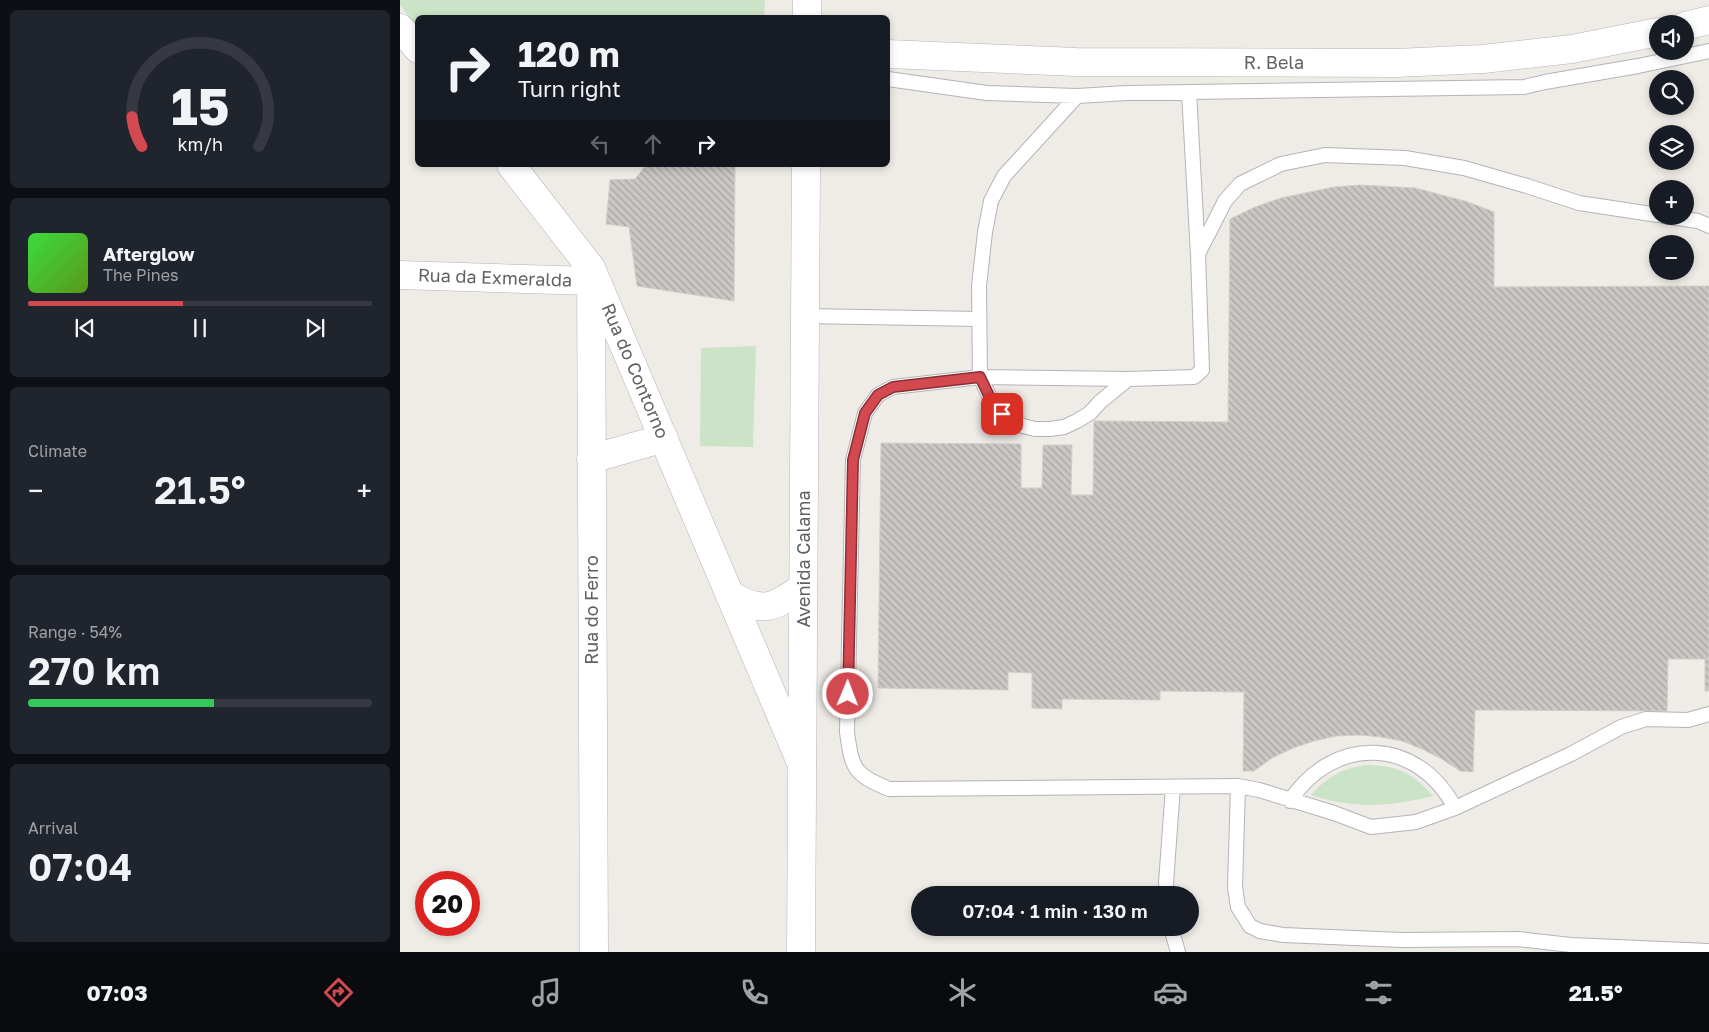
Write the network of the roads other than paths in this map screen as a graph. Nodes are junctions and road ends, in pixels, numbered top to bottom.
1 (807, 0) edge
2 (807, 15) edge
3 (1709, 20) edge
4 (1694, 24) edge
5 (400, 28) edge
6 (1649, 34) edge
7 (415, 46) edge
8 (415, 49) edge
9 (400, 50) edge
10 (1709, 51) edge
11 (890, 54) edge
12 (890, 79) edge
13 (1189, 92) junction
14 (1078, 96) junction
15 (512, 167) edge
16 (806, 167) edge
17 (1649, 215) edge
18 (1694, 220) edge
19 (1709, 226) edge
20 (1198, 255) junction
21 (400, 274) edge
22 (591, 274) junction
23 (805, 316) junction
24 (979, 319) junction
25 (980, 377) junction
26 (1128, 379) junction
27 (664, 438) junction
28 (591, 459) junction
29 (803, 587) junction
30 (730, 595) junction
31 (1709, 714) edge
32 (802, 765) junction
33 (1238, 786) junction
34 (1172, 787) junction
35 (1290, 801) junction
36 (1455, 808) junction
37 (1166, 886) edge
38 (1173, 936) edge
39 (1709, 951) edge
40 (594, 952) edge
41 (801, 952) edge
42 (1178, 952) edge

1 - 2 street
3 - 4 street
5 - 7 street
6 - 11 street, R. Bela
8 - 9 street
10 - 13 lane
12 - 14 lane
13 - 14 lane
13 - 20 lane
14 - 24 lane
15 - 22 street, Rua do Contorno
16 - 23 street, Avenida Calama
17 - 20 lane
18 - 19 lane
20 - 26 lane
21 - 22 street, Rua da Exmeralda
22 - 27 street, Rua do Contorno
22 - 28 street, Rua do Ferro
23 - 24 lane
23 - 29 street, Avenida Calama
24 - 25 lane
25 - 26 lane
25 - 26 lane
25 - 34 lane
27 - 28 street
27 - 30 street, Rua do Contorno
28 - 40 street, Rua do Ferro
29 - 30 street
29 - 32 street, Avenida Calama
30 - 32 street, Rua do Contorno
31 - 36 lane
32 - 41 street, Avenida Calama
33 - 34 lane
33 - 35 lane
33 - 39 lane
34 - 37 lane
35 - 36 lane
35 - 36 lane
38 - 42 lane

